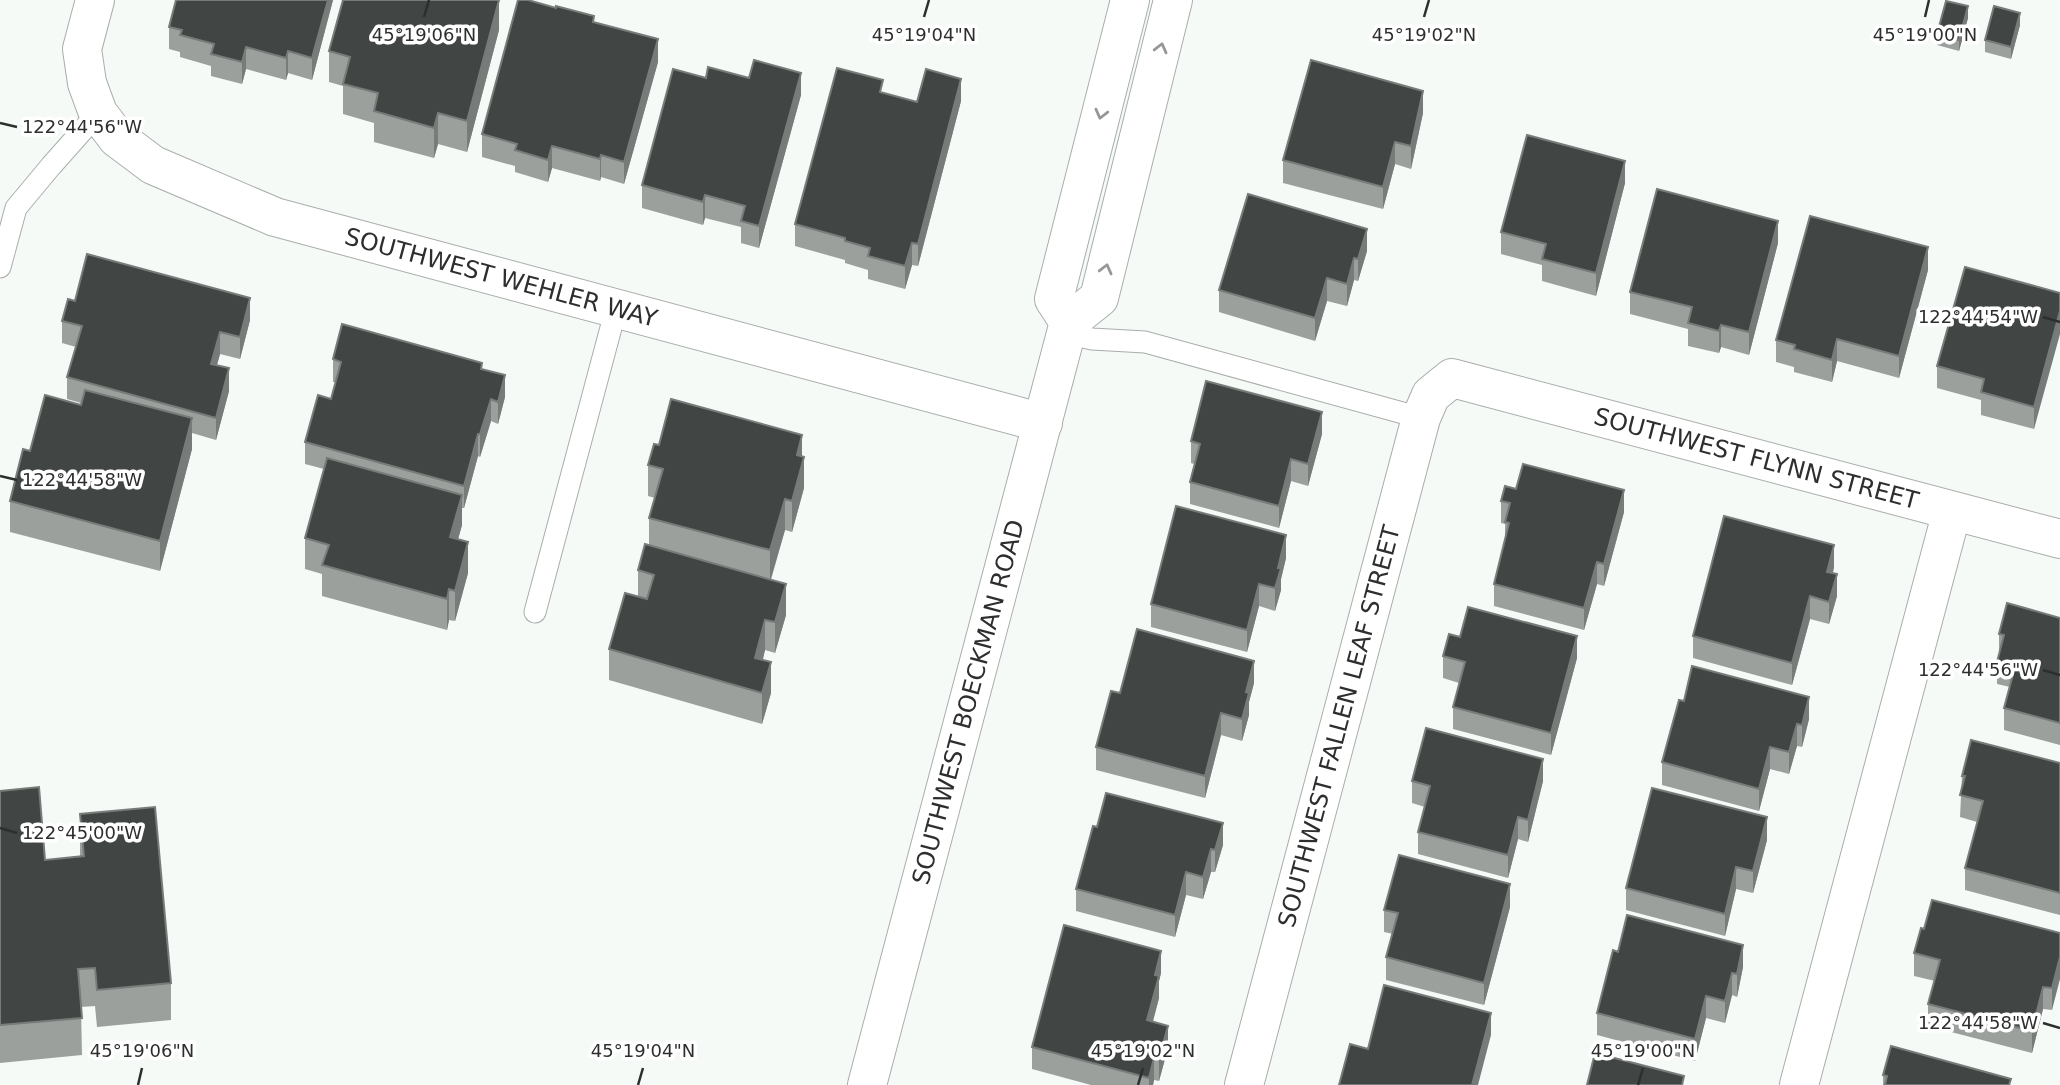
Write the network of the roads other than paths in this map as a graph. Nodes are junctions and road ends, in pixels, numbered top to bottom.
1 (94, 0) edge
2 (1130, 0) edge
3 (1173, 0) edge
4 (98, 113) junction
5 (0, 267) edge
6 (616, 309) junction
7 (1068, 327) junction
8 (1452, 378) joint
9 (1421, 418) junction
10 (1043, 423) junction
11 (1952, 511) junction
12 (2060, 539) edge
13 (535, 612) dead end
14 (867, 1085) edge
15 (1244, 1085) edge
16 (1799, 1085) edge

1 - 4 street, SOUTHWEST WEHLER WAY
2 -> 7 street
7 -> 3 street
4 - 5 lane
4 - 6 street, SOUTHWEST WEHLER WAY
6 - 10 street, SOUTHWEST WEHLER WAY
6 - 13 lane
7 - 9 lane
7 - 10 street, SOUTHWEST BOECKMAN ROAD
8 - 9 street, SOUTHWEST FALLEN LEAF STREET
8 - 11 street, SOUTHWEST FLYNN STREET
9 - 15 street, SOUTHWEST FALLEN LEAF STREET
10 - 14 street, SOUTHWEST BOECKMAN ROAD
11 - 12 street, SOUTHWEST FLYNN STREET
11 - 16 street

